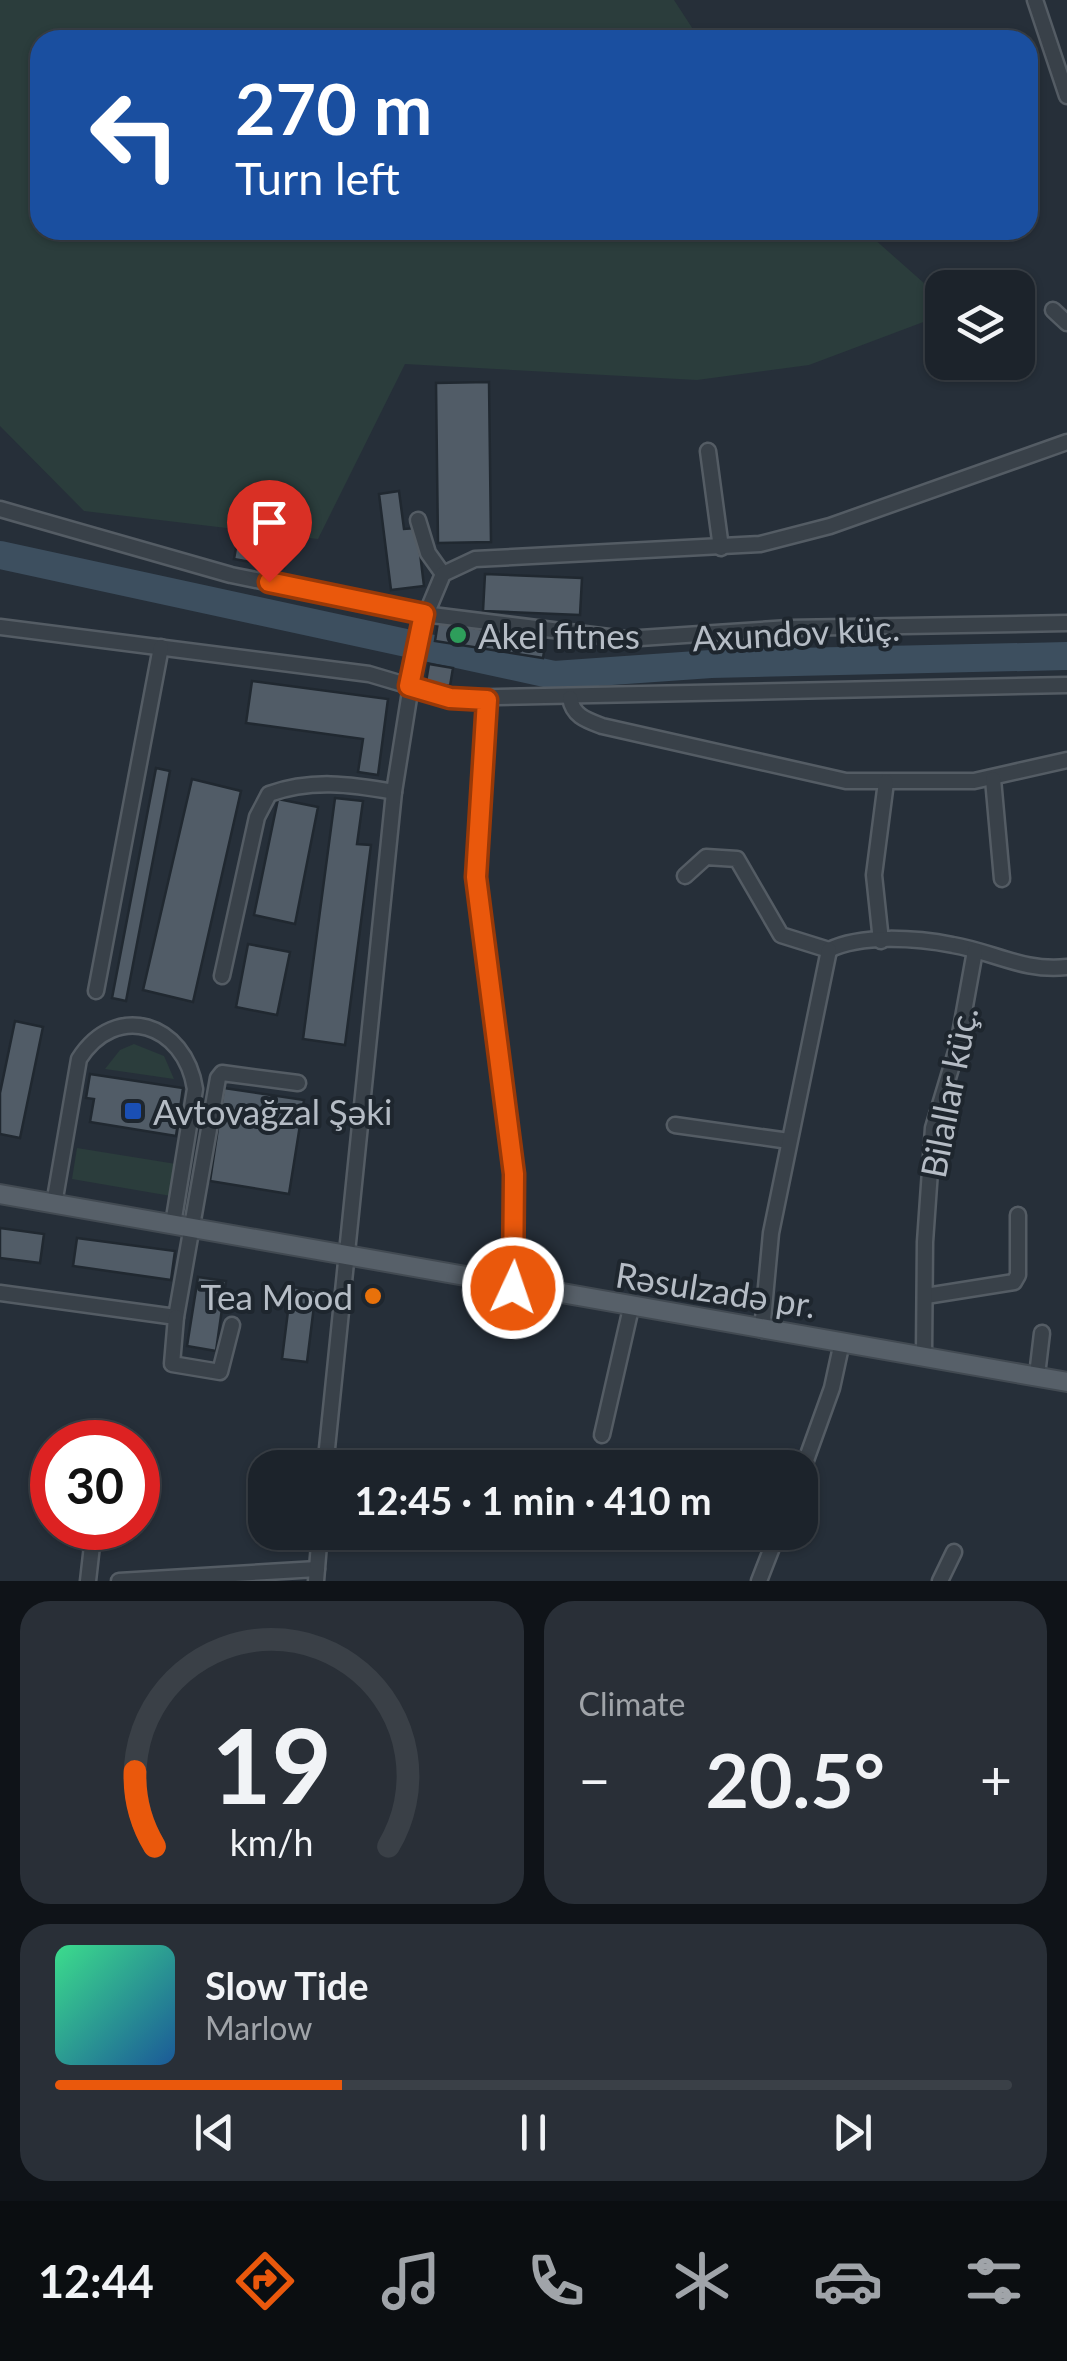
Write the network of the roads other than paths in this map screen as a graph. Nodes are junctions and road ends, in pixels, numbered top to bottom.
1 (1035, 0) edge
2 (1067, 68) edge
3 (1065, 91) edge
4 (1053, 310) dead end
5 (1067, 323) edge
6 (1067, 442) edge
7 (708, 452) dead end
8 (0, 510) edge
9 (418, 520) dead end
10 (721, 548) junction
11 (443, 574) junction
12 (422, 621) junction
13 (1067, 623) edge
14 (0, 626) edge
15 (161, 647) junction
16 (1067, 685) edge
17 (409, 686) junction
18 (570, 698) junction
19 (487, 700) junction
20 (1067, 760) edge
21 (993, 779) junction
22 (886, 782) junction
23 (394, 792) junction
24 (685, 876) dead end
25 (1002, 879) dead end
26 (881, 941) junction
27 (829, 950) junction
28 (975, 950) junction
29 (1067, 967) edge
30 (222, 976) dead end
31 (96, 991) dead end
32 (298, 1083) dead end
33 (675, 1125) dead end
34 (789, 1141) junction
35 (0, 1194) edge
36 (54, 1204) junction
37 (1018, 1215) dead end
38 (173, 1224) junction
39 (195, 1228) junction
40 (344, 1255) junction
41 (513, 1288) junction
42 (0, 1293) edge
43 (926, 1296) junction
44 (630, 1308) junction
45 (176, 1317) junction
46 (232, 1325) dead end
47 (762, 1330) junction
48 (1042, 1333) dead end
49 (842, 1342) junction
50 (924, 1354) junction
51 (1036, 1375) junction
52 (1067, 1382) edge
53 (602, 1436) dead end
54 (328, 1450) edge
55 (809, 1450) edge
56 (92, 1550) edge
57 (318, 1550) edge
58 (771, 1550) edge
59 (954, 1552) dead end
60 (316, 1575) edge
61 (128, 1580) edge
62 (88, 1581) edge
63 (119, 1581) edge
64 (758, 1581) edge
65 (940, 1581) edge

1 - 3 street
2 - 3 street
4 - 5 street
6 - 10 street
7 - 10 street
8 - 12 street, Axundov küç.
9 - 11 street
10 - 11 street
11 - 12 street
12 - 13 street, Axundov küç.
12 - 17 street
14 - 15 street
15 - 17 street
15 - 31 street
16 - 18 street
17 - 19 street
17 - 23 street
18 - 19 street
18 - 22 street
19 - 41 street
20 - 21 street
21 - 22 street
21 - 25 street
22 - 26 street
23 - 30 street
23 - 40 street
24 - 27 street
26 - 27 street
26 - 28 street
27 - 34 street
28 - 29 street
28 - 43 street, Bilallar küç.
32 - 39 street
33 - 34 street
34 - 47 street
35 - 36 main road, Rəsulzadə pr.
36 - 38 main road, Rəsulzadə pr.
36 - 38 street
37 - 43 street
38 - 39 main road, Rəsulzadə pr.
39 - 40 main road, Rəsulzadə pr.
39 - 45 street
40 - 41 main road, Rəsulzadə pr.
40 - 54 street
41 - 44 main road, Rəsulzadə pr.
42 - 45 street
43 - 50 street, Bilallar küç.
44 - 47 main road, Rəsulzadə pr.
44 - 53 street
45 - 46 street
47 - 49 main road, Rəsulzadə pr.
48 - 51 street
49 - 50 main road, Rəsulzadə pr.
49 - 55 street
50 - 51 main road, Rəsulzadə pr.
51 - 52 main road, Rəsulzadə pr.
56 - 62 street
57 - 60 street
58 - 64 street
59 - 65 street
60 - 61 street
61 - 63 street

